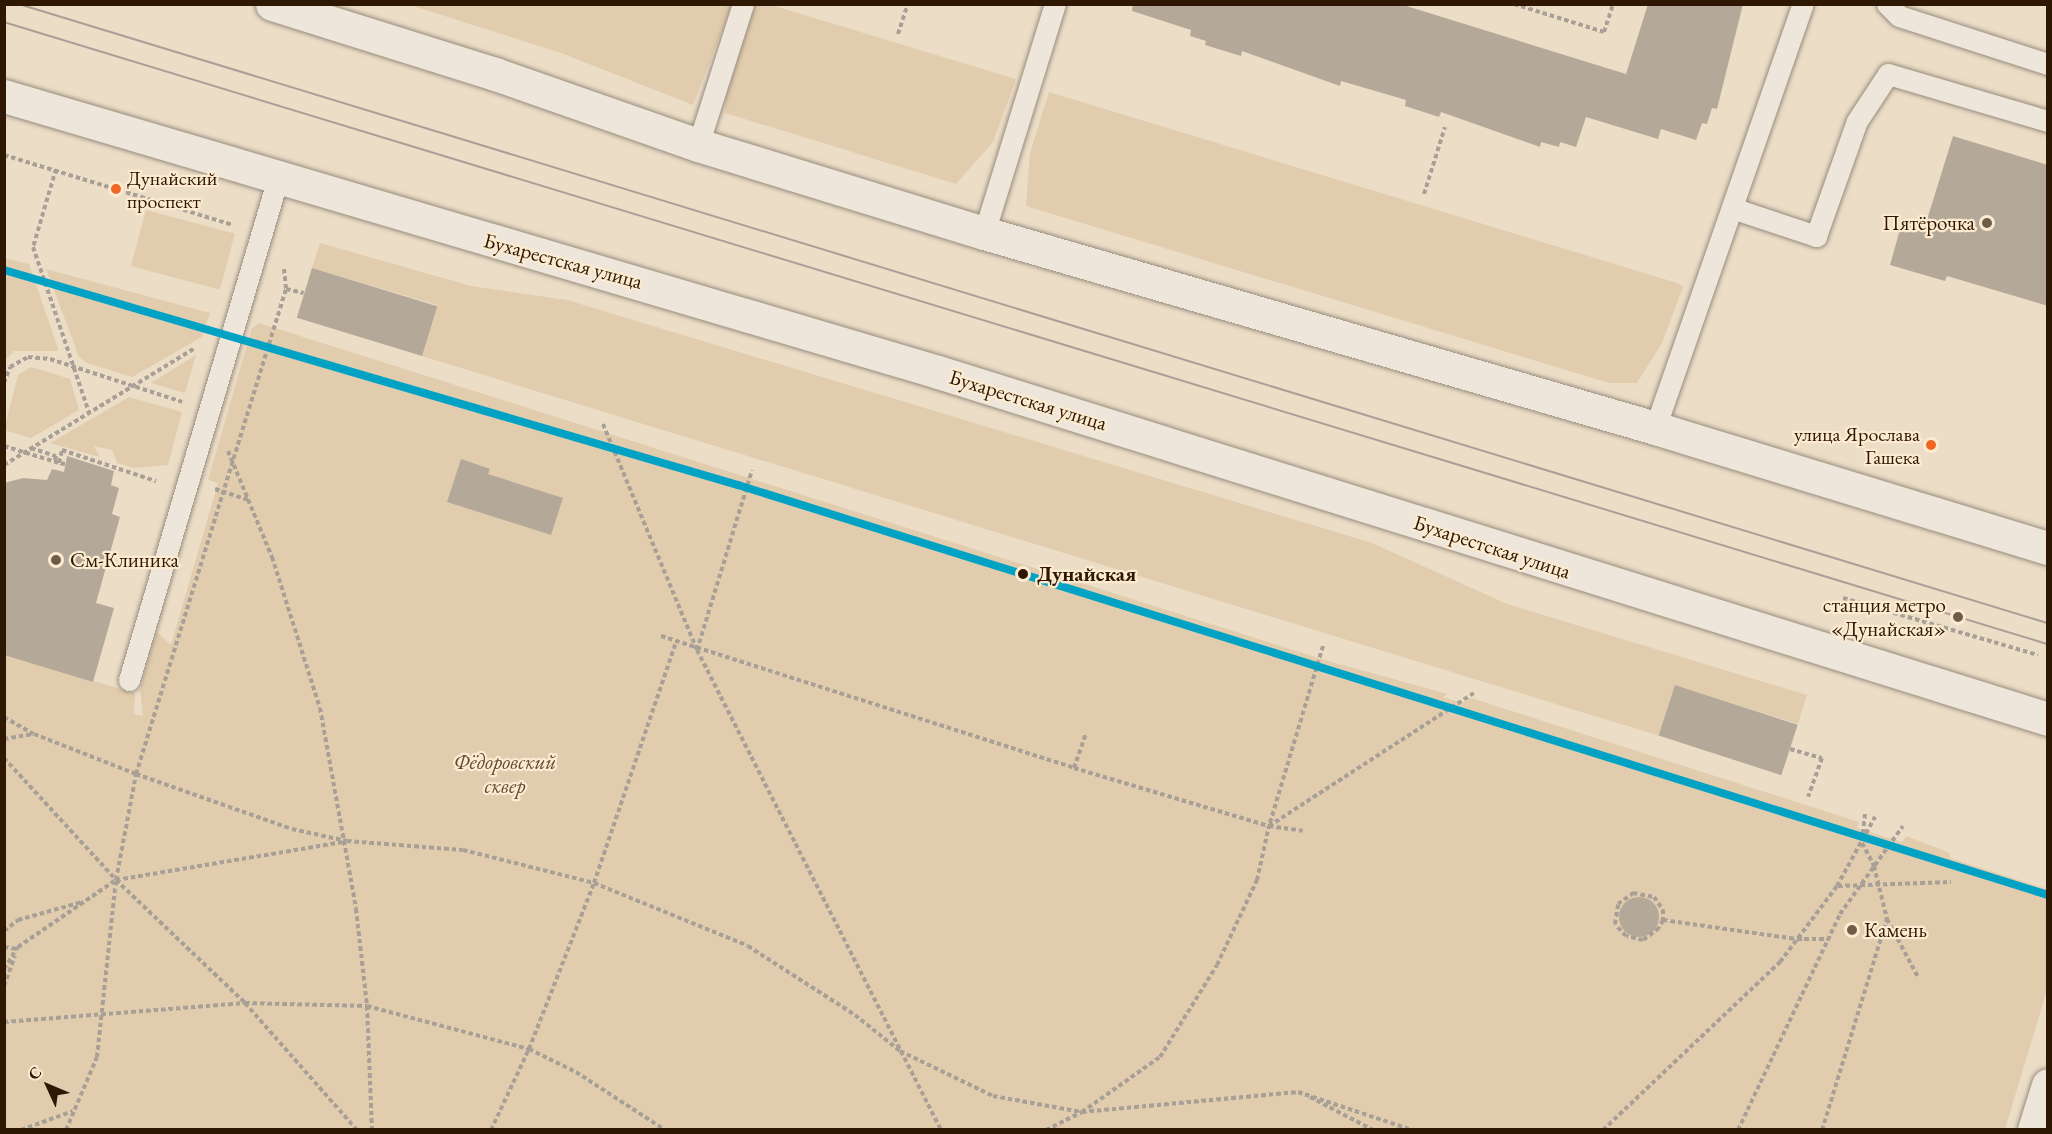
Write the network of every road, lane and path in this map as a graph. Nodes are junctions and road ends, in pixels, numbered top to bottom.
1 (272, 4) edge
2 (743, 4) edge
3 (908, 4) edge
4 (1055, 4) edge
5 (1514, 4) edge
6 (1613, 4) edge
7 (1803, 4) edge
8 (1887, 4) edge
9 (898, 34) dead end
10 (2048, 64) edge
11 (4, 96) edge
12 (2048, 121) edge
13 (1445, 127) dead end
14 (698, 145) junction
15 (4, 155) edge
16 (56, 170) junction
17 (278, 178) junction
18 (1424, 194) dead end
19 (1732, 208) junction
20 (984, 233) junction
21 (261, 234) junction
22 (286, 289) junction
23 (304, 293) dead end
24 (199, 346) dead end
25 (72, 368) junction
26 (4, 383) edge
27 (132, 387) junction
28 (209, 411) junction
29 (89, 412) junction
30 (603, 424) dead end
31 (1655, 428) junction
32 (4, 446) edge
33 (31, 448) junction
34 (24, 452) junction
35 (57, 462) junction
36 (65, 464) dead end
37 (234, 464) junction
38 (4, 465) edge
39 (752, 470) dead end
40 (186, 490) junction
41 (2048, 548) edge
42 (1843, 597) dead end
43 (661, 636) dead end
44 (676, 642) junction
45 (1323, 646) dead end
46 (696, 650) junction
47 (2038, 655) dead end
48 (129, 680) dead end
49 (1474, 693) dead end
50 (4, 717) edge
51 (2048, 719) edge
52 (1086, 733) dead end
53 (34, 734) junction
54 (4, 739) edge
55 (1790, 748) dead end
56 (4, 758) edge
57 (1074, 768) junction
58 (136, 774) junction
59 (1808, 796) dead end
60 (1865, 814) dead end
61 (1875, 817) dead end
62 (1269, 826) junction
63 (1903, 826) dead end
64 (1303, 831) dead end
65 (347, 842) junction
66 (1862, 843) junction
67 (1874, 866) junction
68 (116, 880) junction
69 (1877, 881) junction
70 (1951, 882) dead end
71 (594, 883) junction
72 (1861, 883) junction
73 (1838, 886) junction
74 (84, 902) junction
75 (1887, 919) junction
76 (1662, 920) junction
77 (4, 931) edge
78 (1797, 939) junction
79 (1829, 939) junction
80 (18, 947) junction
81 (4, 948) edge
82 (4, 969) edge
83 (1918, 976) dead end
84 (4, 986) edge
85 (245, 1003) junction
86 (367, 1006) junction
87 (101, 1014) junction
88 (4, 1022) edge
89 (529, 1048) junction
90 (900, 1051) junction
91 (2048, 1085) edge
92 (1298, 1092) junction
93 (74, 1111) junction
94 (1082, 1112) junction
95 (21, 1130) edge
96 (66, 1130) edge
97 (357, 1130) edge
98 (372, 1130) edge
99 (491, 1130) edge
100 (665, 1130) edge
101 (940, 1130) edge
102 (1046, 1130) edge
103 (1372, 1130) edge
104 (1412, 1130) edge
105 (1603, 1130) edge
106 (1738, 1130) edge
107 (1822, 1130) edge
108 (2034, 1130) edge

1 - 14 street
2 - 14 lane
3 - 9 path
4 - 20 lane
5 - 6 path
7 - 19 lane
8 - 10 lane
11 - 17 street, Бухарестская улица
12 - 19 lane
13 - 18 path
14 - 20 street
15 - 16 path
16 - 21 path
16 - 25 path
17 - 21 lane
17 - 51 street, Бухарестская улица
19 - 31 lane
20 - 31 street
21 - 22 path
21 - 28 lane
22 - 23 path
22 - 37 path
24 - 27 path
25 - 26 path
25 - 27 path
25 - 29 path
27 - 28 path
27 - 29 path
28 - 37 path
28 - 40 lane
29 - 33 path
30 - 46 path
31 - 41 street
32 - 34 path
33 - 34 path
33 - 35 path
34 - 35 path
34 - 38 path
35 - 36 path
35 - 40 path
37 - 58 path
37 - 65 path
39 - 46 path
40 - 48 lane
42 - 47 path
43 - 44 path
44 - 46 path
44 - 71 path
45 - 62 path
46 - 57 path
46 - 90 path
49 - 62 path
50 - 53 path
52 - 57 path
53 - 54 path
53 - 58 path
55 - 59 path
56 - 68 path
57 - 62 path
58 - 65 path
58 - 68 path
60 - 66 path
61 - 66 path
62 - 64 path
62 - 94 path
63 - 67 path
65 - 68 path
65 - 71 path
65 - 86 path
66 - 67 path
66 - 73 path
67 - 69 path
67 - 72 path
68 - 74 path
68 - 85 path
68 - 87 path
69 - 70 path
69 - 72 path
69 - 75 path
71 - 89 path
71 - 90 path
72 - 73 path
72 - 79 path
73 - 78 path
74 - 77 path
74 - 80 path
75 - 83 path
75 - 107 path
76 - 76 path
76 - 78 path
78 - 79 path
78 - 105 path
79 - 106 path
80 - 81 path
80 - 82 path
80 - 84 path
85 - 86 path
85 - 87 path
85 - 97 path
86 - 89 path
86 - 98 path
87 - 88 path
87 - 93 path
89 - 99 path
89 - 100 path
90 - 94 path
90 - 101 path
91 - 108 street
92 - 94 path
92 - 103 path
92 - 104 path
93 - 95 path
93 - 96 path
94 - 102 path

